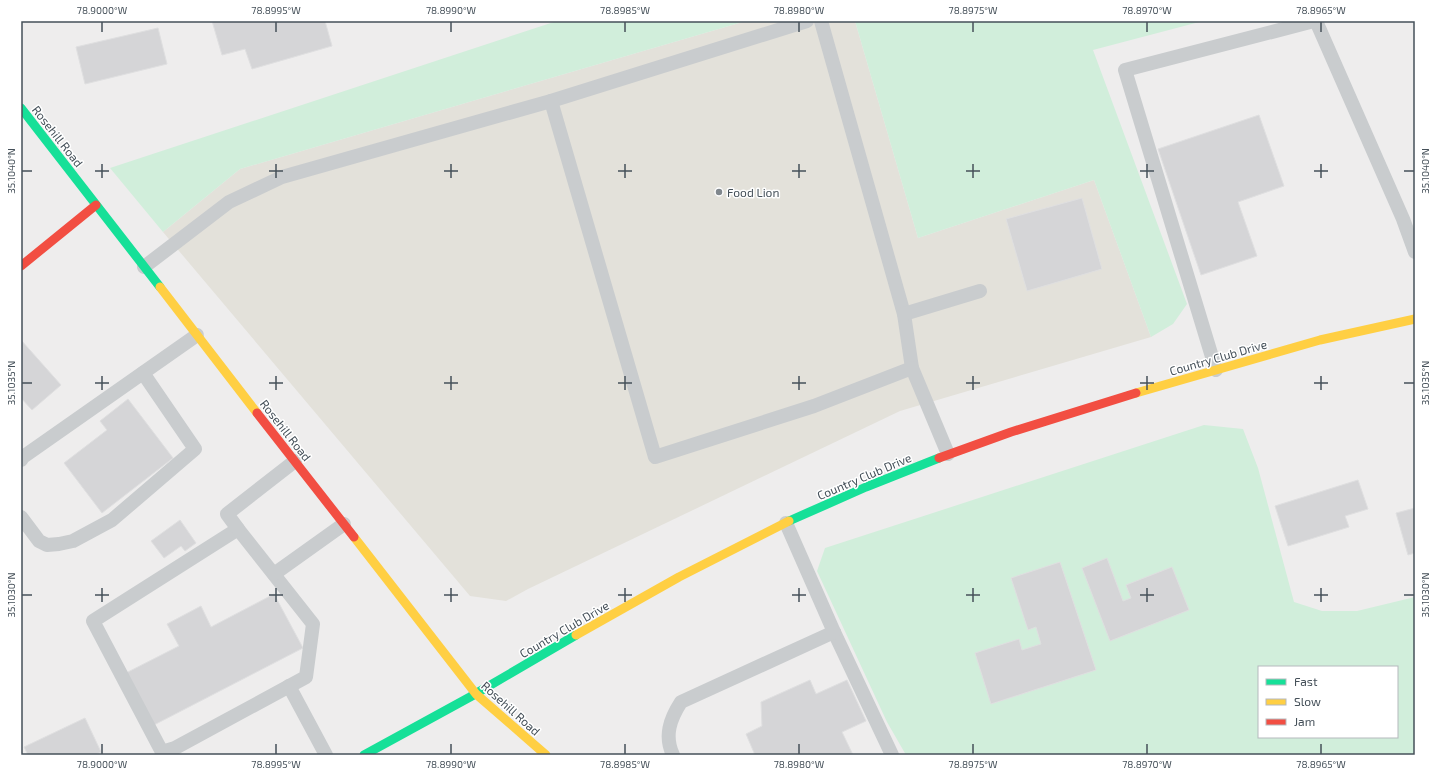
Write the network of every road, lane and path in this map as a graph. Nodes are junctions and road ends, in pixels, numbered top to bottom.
1 (807, 21) edge
2 (821, 21) edge
3 (1315, 21) edge
4 (551, 101) junction
5 (21, 108) edge
6 (96, 205) junction
7 (1415, 252) edge
8 (21, 266) edge
9 (144, 267) junction
10 (980, 291) dead end
11 (904, 314) junction
12 (1415, 319) edge
13 (197, 335) junction
14 (912, 368) junction
15 (1216, 370) junction
16 (143, 373) junction
17 (948, 454) junction
18 (21, 460) edge
19 (295, 461) junction
20 (21, 517) edge
21 (786, 523) junction
22 (344, 524) junction
23 (238, 529) junction
24 (274, 574) junction
25 (834, 632) junction
26 (289, 686) junction
27 (476, 694) junction
28 (176, 752) edge
29 (326, 755) edge
30 (364, 755) edge
31 (546, 755) edge
32 (673, 755) edge
33 (892, 755) edge

1 - 4 lane
2 - 11 lane
3 - 7 lane
3 - 15 lane
4 - 9 lane
4 - 14 lane
5 - 6 main road, Rosehill Road
6 - 8 main road
6 - 9 main road, Rosehill Road
9 - 13 main road, Rosehill Road
10 - 11 lane
11 - 14 lane
12 - 15 main road, Country Club Drive
13 - 16 lane
13 - 19 main road, Rosehill Road
14 - 17 lane
15 - 17 main road, Country Club Drive
16 - 18 lane
16 - 20 lane
17 - 21 main road, Country Club Drive
19 - 22 main road, Rosehill Road
19 - 23 lane
21 - 25 lane
21 - 27 main road, Country Club Drive
22 - 24 lane
22 - 27 main road, Rosehill Road
23 - 24 lane
23 - 28 lane
24 - 26 lane
25 - 32 lane
25 - 33 lane
26 - 28 lane
26 - 29 lane
27 - 30 main road, Country Club Drive
27 - 31 main road, Rosehill Road

